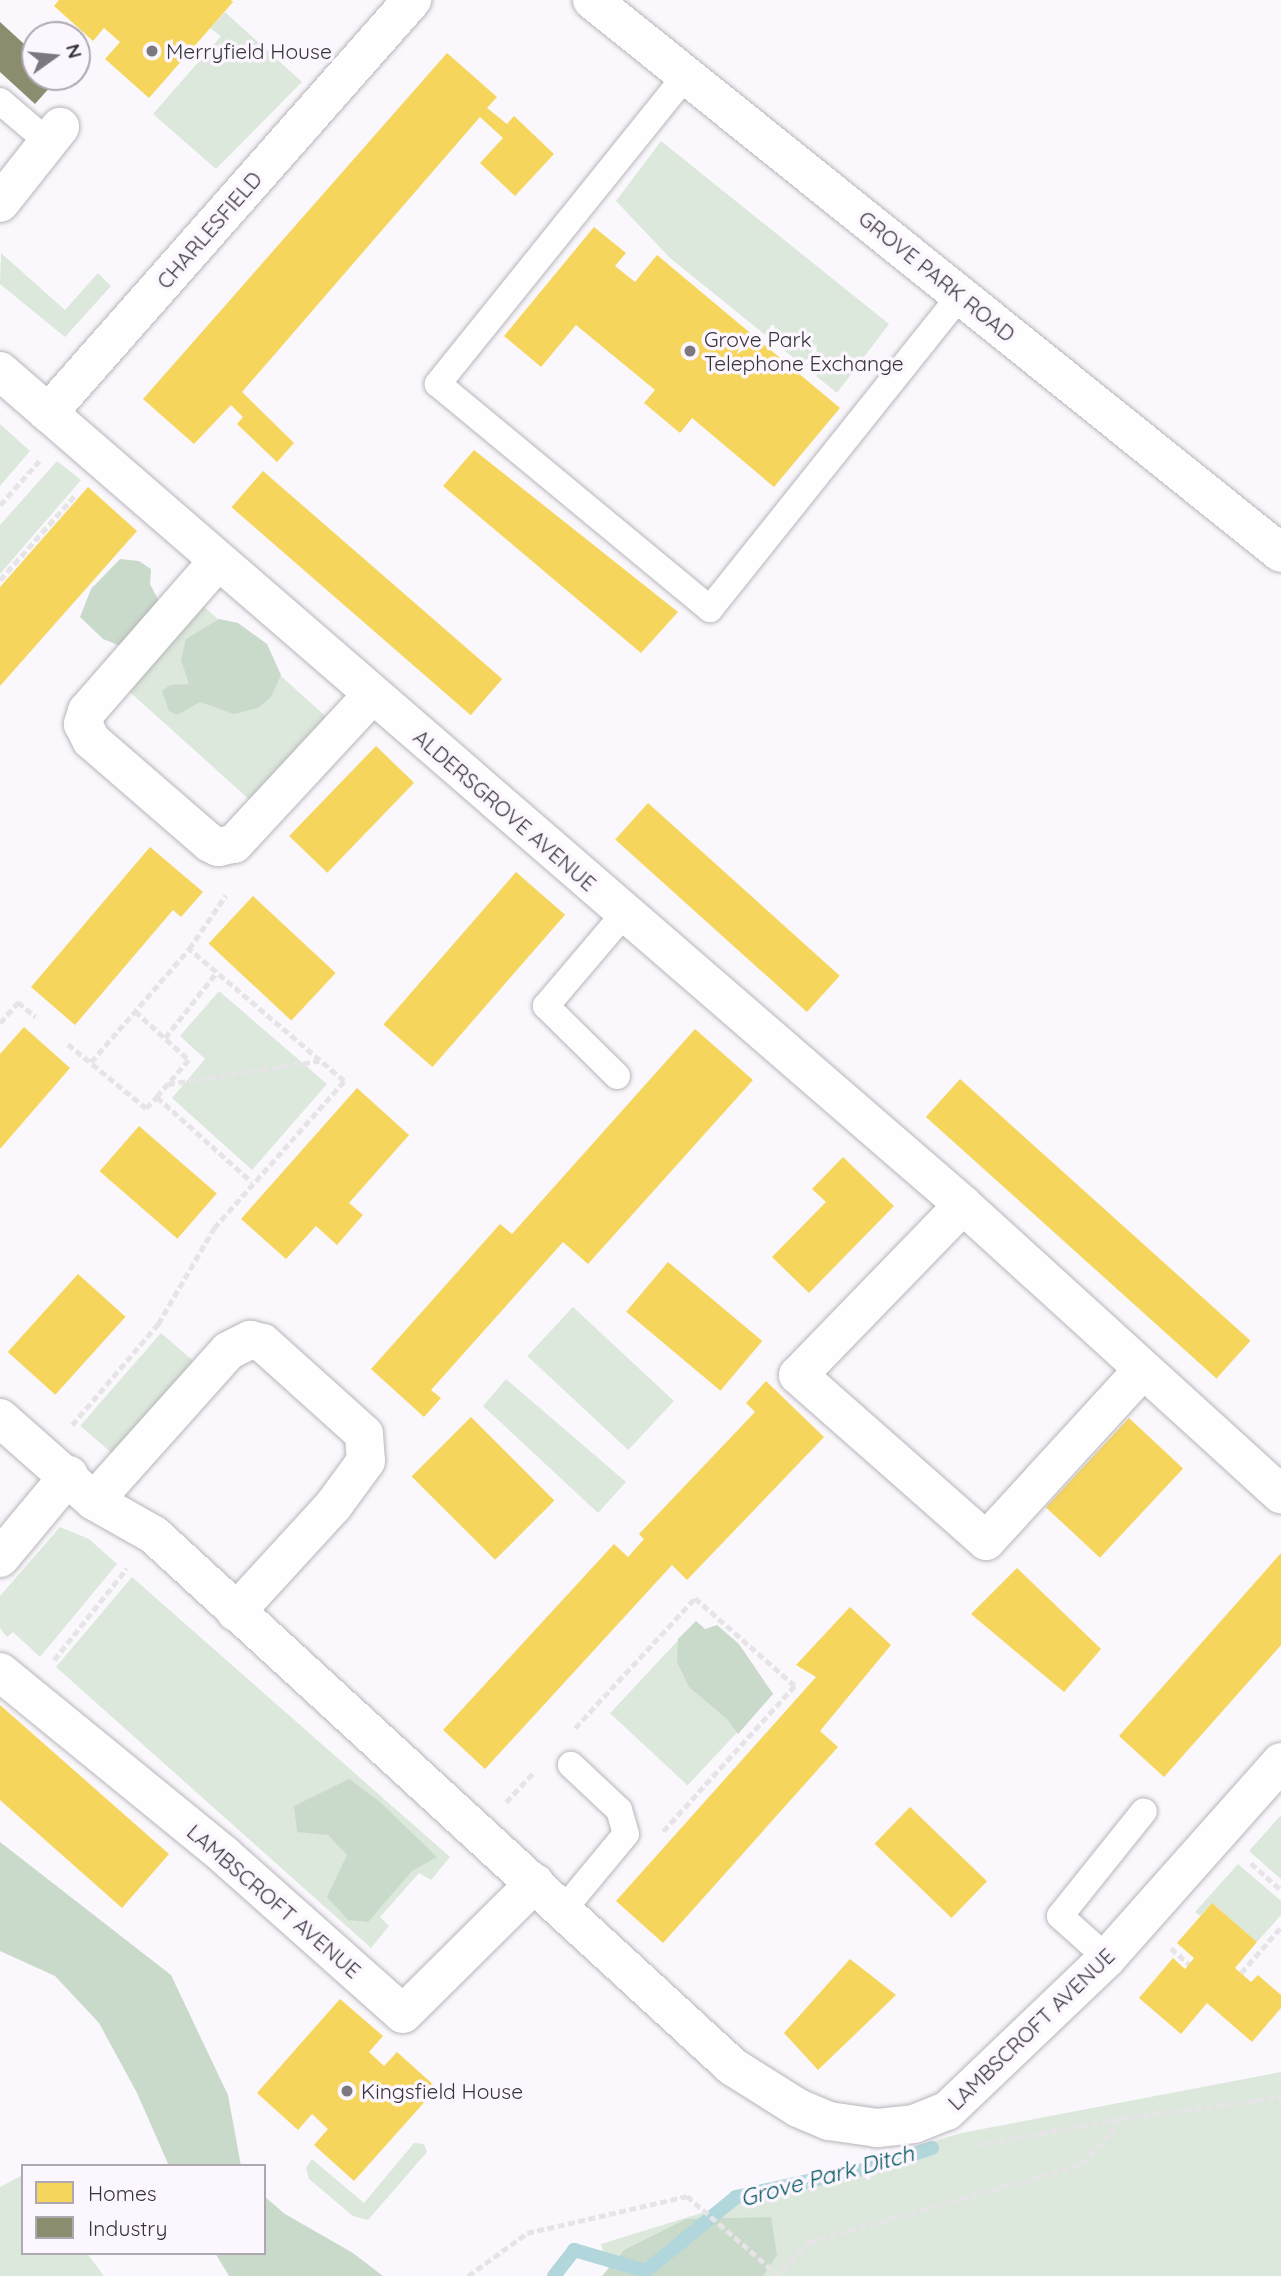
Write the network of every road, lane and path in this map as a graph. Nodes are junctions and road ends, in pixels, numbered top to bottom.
1 (412, 0) edge
2 (592, 0) edge
3 (687, 74) junction
4 (0, 101) edge
5 (54, 134) joint
6 (0, 203) edge
7 (960, 296) junction
8 (0, 371) edge
9 (57, 421) junction
10 (81, 489) dead end
11 (0, 505) edge
12 (1281, 554) edge
13 (217, 562) junction
14 (0, 580) edge
15 (372, 695) junction
16 (226, 895) dead end
17 (624, 914) junction
18 (189, 949) junction
19 (216, 973) junction
20 (135, 1011) junction
21 (36, 1017) dead end
22 (0, 1023) edge
23 (165, 1038) junction
24 (68, 1044) dead end
25 (320, 1061) junction
26 (91, 1062) junction
27 (617, 1076) dead end
28 (168, 1084) junction
29 (157, 1097) junction
30 (252, 1182) junction
31 (963, 1205) junction
32 (1142, 1371) junction
33 (0, 1418) edge
34 (70, 1478) junction
35 (1281, 1494) edge
36 (154, 1535) junction
37 (0, 1558) edge
38 (236, 1612) junction
39 (13, 1683) edge
40 (572, 1731) dead end
41 (544, 1761) dead end
42 (1281, 1762) edge
43 (571, 1765) dead end
44 (1144, 1811) dead end
45 (497, 1812) dead end
46 (659, 1836) dead end
47 (1246, 1858) dead end
48 (535, 1883) junction
49 (1281, 1890) edge
50 (564, 1909) junction
51 (1281, 1927) edge
52 (1107, 1958) junction
53 (1241, 1973) dead end
54 (1281, 2097) edge
55 (1122, 2118) junction
56 (976, 2145) dead end
57 (776, 2274) edge
58 (468, 2276) edge

1 - 9 street, CHARLESFIELD
2 - 3 street, GROVE PARK ROAD
3 - 7 street, GROVE PARK ROAD
3 - 7 lane
4 - 5 lane
5 - 6 street
7 - 12 street, GROVE PARK ROAD
8 - 9 street
9 - 11 path
9 - 13 street, ALDERSGROVE AVENUE
10 - 14 path
13 - 15 street, ALDERSGROVE AVENUE
13 - 15 street
15 - 17 street, ALDERSGROVE AVENUE
16 - 18 path
17 - 27 lane
17 - 31 street, ALDERSGROVE AVENUE
18 - 19 path
18 - 20 path
19 - 23 path
19 - 25 path
20 - 23 path
20 - 26 path
21 - 22 path
23 - 28 path
24 - 26 path
25 - 28 path
25 - 30 path
26 - 29 path
28 - 29 path
29 - 30 path
30 - 34 path
31 - 32 street, ALDERSGROVE AVENUE
31 - 32 street
32 - 35 street, ALDERSGROVE AVENUE
33 - 34 street, LAMBSCROFT AVENUE
34 - 36 street, LAMBSCROFT AVENUE
34 - 37 street
34 - 38 street
36 - 38 street, LAMBSCROFT AVENUE
36 - 39 path
38 - 48 street, LAMBSCROFT AVENUE
39 - 48 street, LAMBSCROFT AVENUE
40 - 46 path
41 - 45 path
42 - 52 street, LAMBSCROFT AVENUE
43 - 50 lane
44 - 52 lane
47 - 49 path
48 - 50 street, LAMBSCROFT AVENUE
50 - 52 street, LAMBSCROFT AVENUE
51 - 53 path
54 - 55 path
55 - 56 path
55 - 57 path
57 - 58 path

